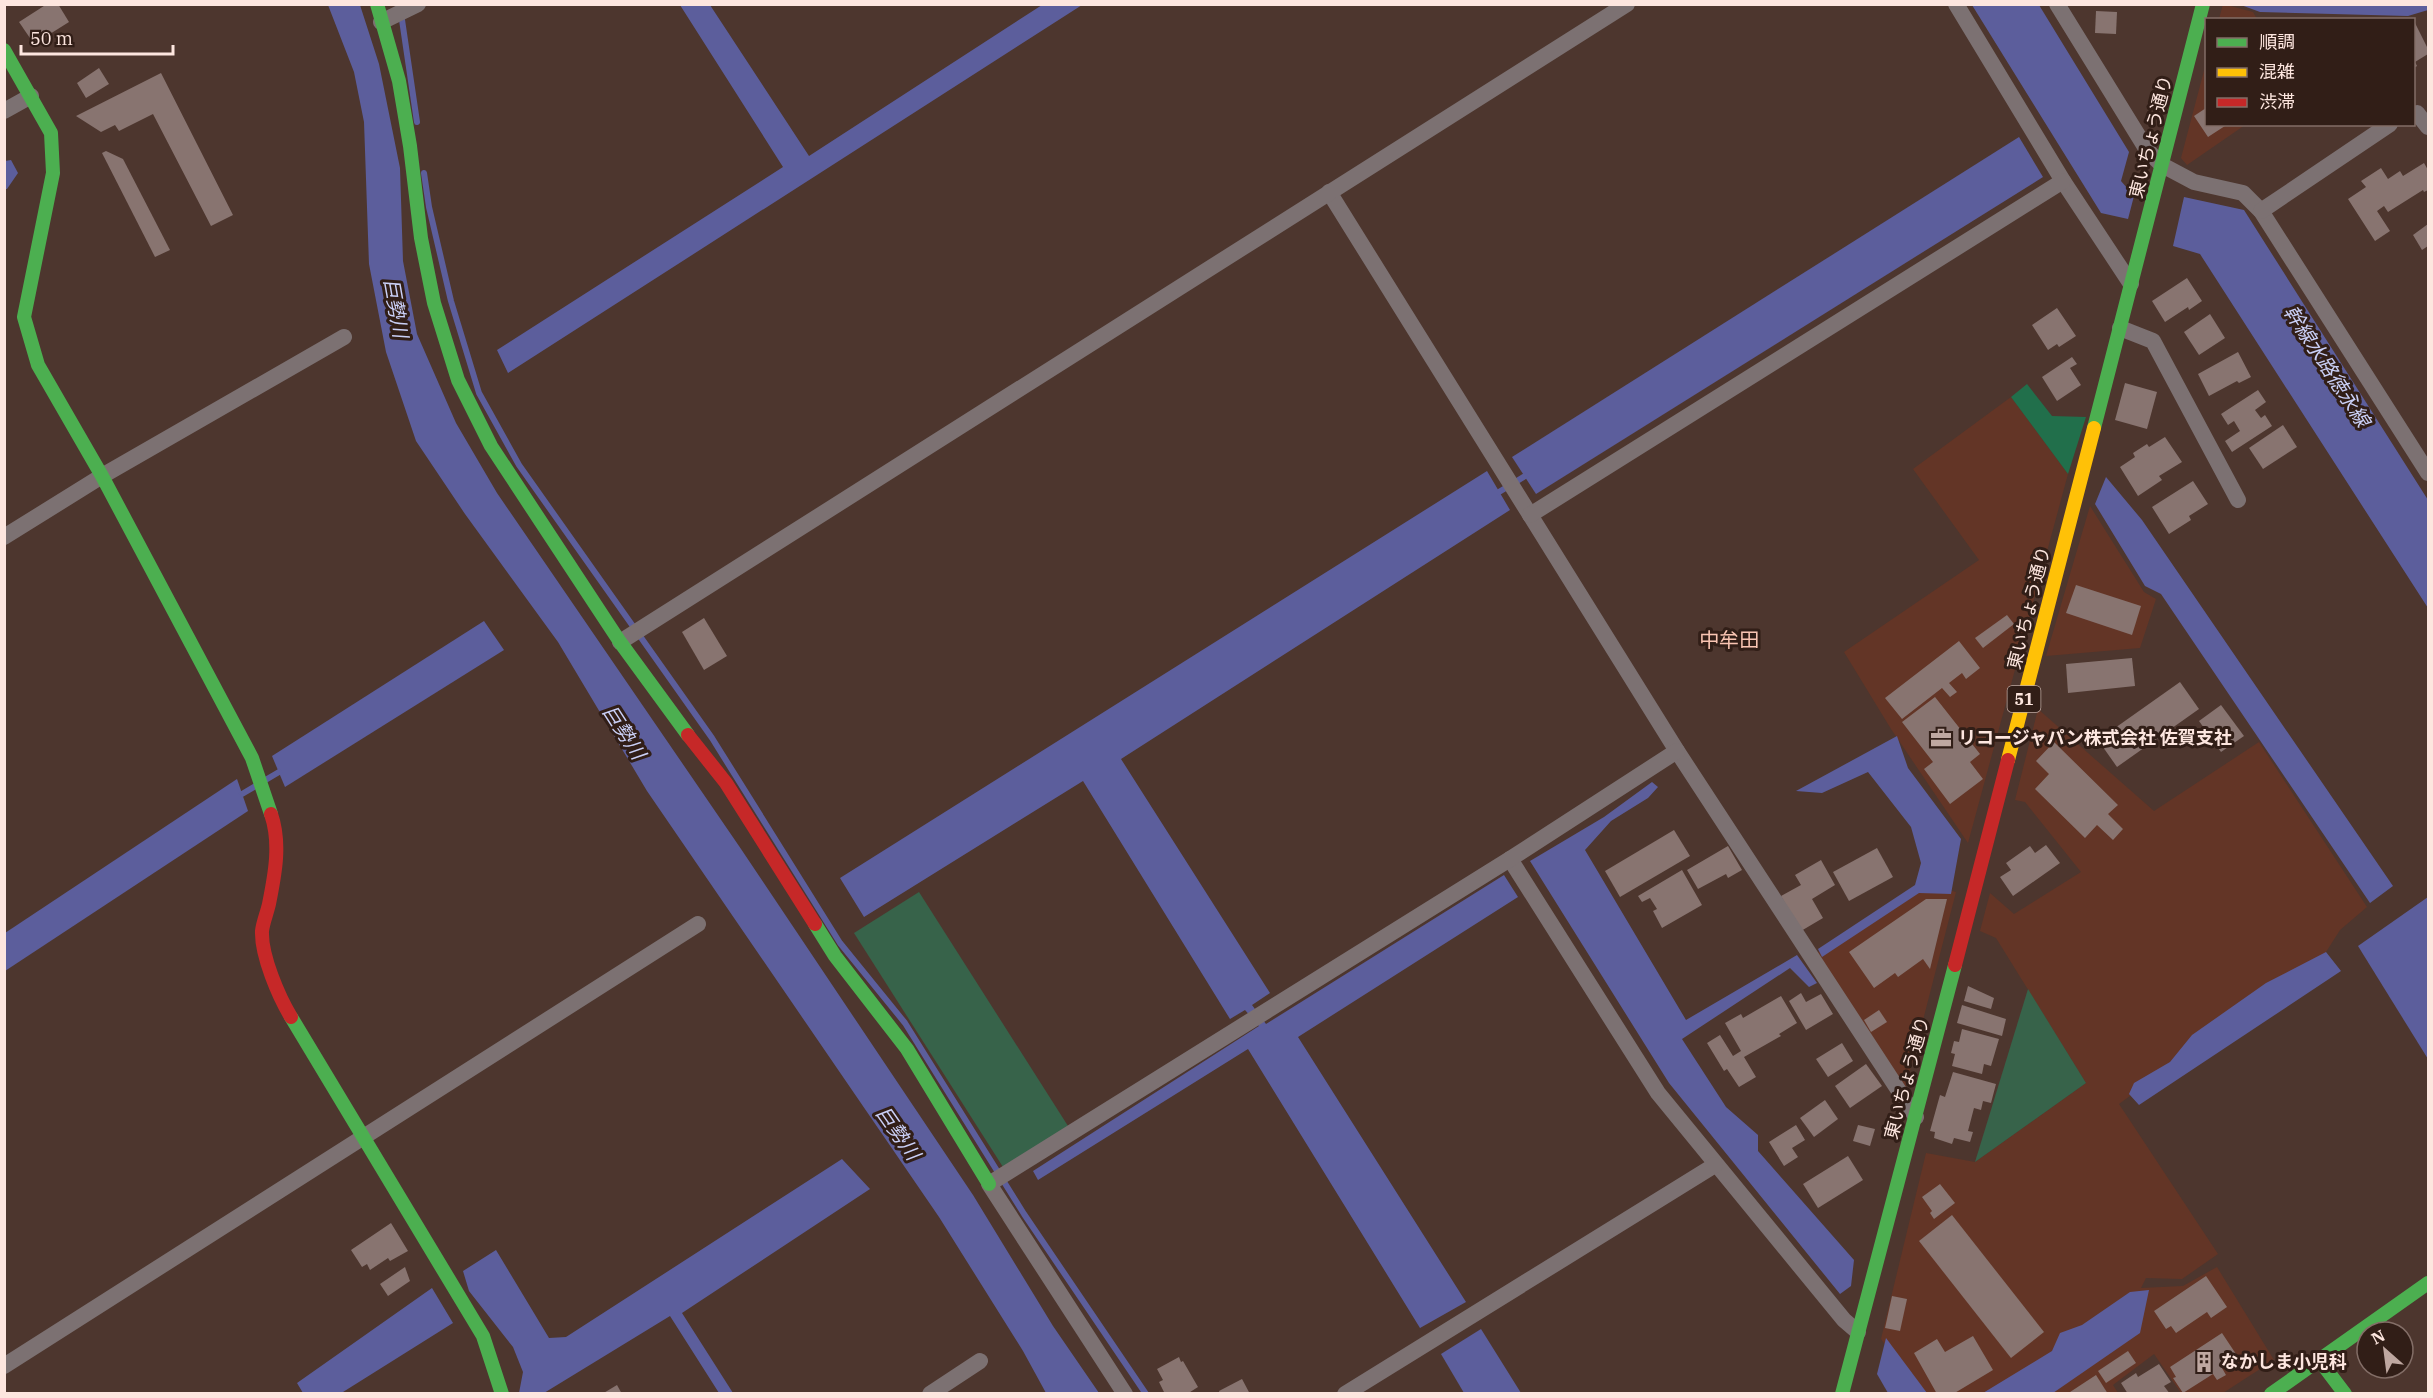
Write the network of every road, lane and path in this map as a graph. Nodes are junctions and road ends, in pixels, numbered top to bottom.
1 (377, 4) edge
2 (1628, 4) edge
3 (1956, 4) edge
4 (2058, 4) edge
5 (2203, 4) edge
6 (416, 6) edge
7 (381, 22) junction
8 (4, 50) edge
9 (31, 96) junction
10 (4, 111) edge
11 (2415, 114) edge
12 (2387, 126) edge
13 (2428, 127) edge
14 (2162, 165) junction
15 (2062, 181) junction
16 (1329, 192) junction
17 (2261, 211) junction
18 (2131, 284) junction
19 (2120, 328) junction
20 (344, 337) dead end
21 (2428, 473) edge
22 (102, 476) junction
23 (2238, 500) dead end
24 (1530, 515) junction
25 (4, 537) edge
26 (620, 642) junction
27 (1677, 751) junction
28 (1510, 859) junction
29 (698, 924) dead end
30 (1916, 1117) junction
31 (362, 1138) junction
32 (1715, 1165) junction
33 (997, 1179) junction
34 (2428, 1283) edge
35 (1858, 1332) junction
36 (980, 1361) dead end
37 (2320, 1361) junction
38 (4, 1366) edge
39 (502, 1394) edge
40 (930, 1394) edge
41 (1125, 1394) edge
42 (1345, 1394) edge
43 (1842, 1394) edge
44 (2271, 1394) edge
45 (2345, 1394) edge

1 - 7 street
2 - 16 street
3 - 15 street
4 - 14 street
5 - 14 street, 東いちょう通り / 51
6 - 7 street
7 - 26 street
8 - 9 street
9 - 10 street
9 - 22 street
11 - 13 street
12 - 17 street
14 - 17 street
14 - 18 street, 東いちょう通り / 51
15 - 18 street
15 - 24 street
16 - 24 street
16 - 26 street
17 - 21 street
18 - 19 street, 東いちょう通り / 51
19 - 23 street
19 - 30 street, 東いちょう通り / 51
20 - 22 street
22 - 25 street
22 - 31 street
24 - 27 street
26 - 33 street
27 - 28 street
27 - 30 street
28 - 32 street
28 - 33 street
29 - 31 street
30 - 35 street, 東いちょう通り / 51
31 - 38 street
31 - 39 street
32 - 35 street
32 - 42 street
33 - 41 street
34 - 37 street
35 - 43 street, 東いちょう通り / 51
36 - 40 street
37 - 44 street
37 - 45 street

